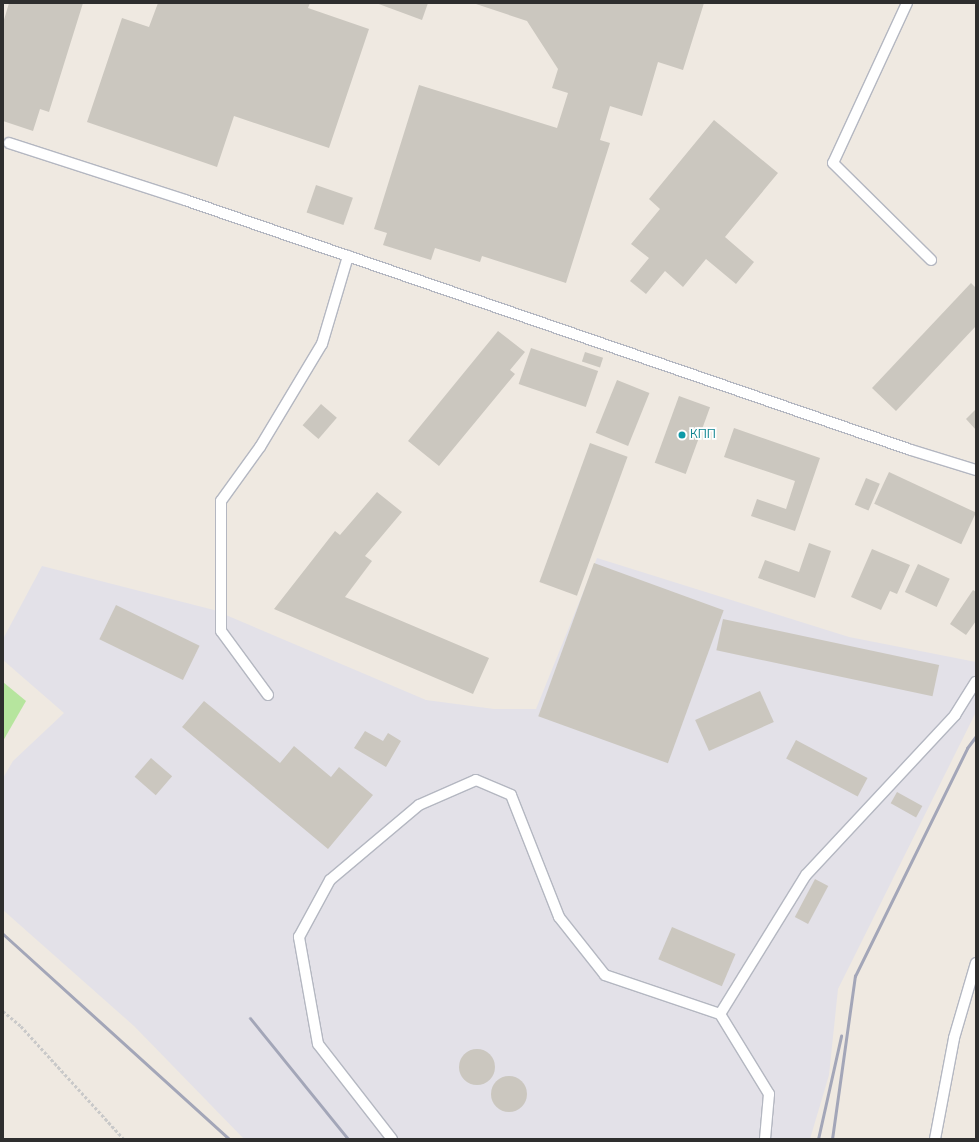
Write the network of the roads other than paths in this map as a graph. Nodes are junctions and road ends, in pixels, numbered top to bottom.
1 (907, 3) edge
2 (9, 143) dead end
3 (348, 256) junction
4 (930, 260) dead end
5 (976, 470) edge
6 (976, 682) edge
7 (268, 695) dead end
8 (976, 964) edge
9 (720, 1014) junction
10 (392, 1139) edge
11 (764, 1139) edge
12 (935, 1139) edge

1 - 4 lane
2 - 3 lane
3 - 5 lane
3 - 7 lane
6 - 9 lane
8 - 12 lane
9 - 10 lane
9 - 11 lane

